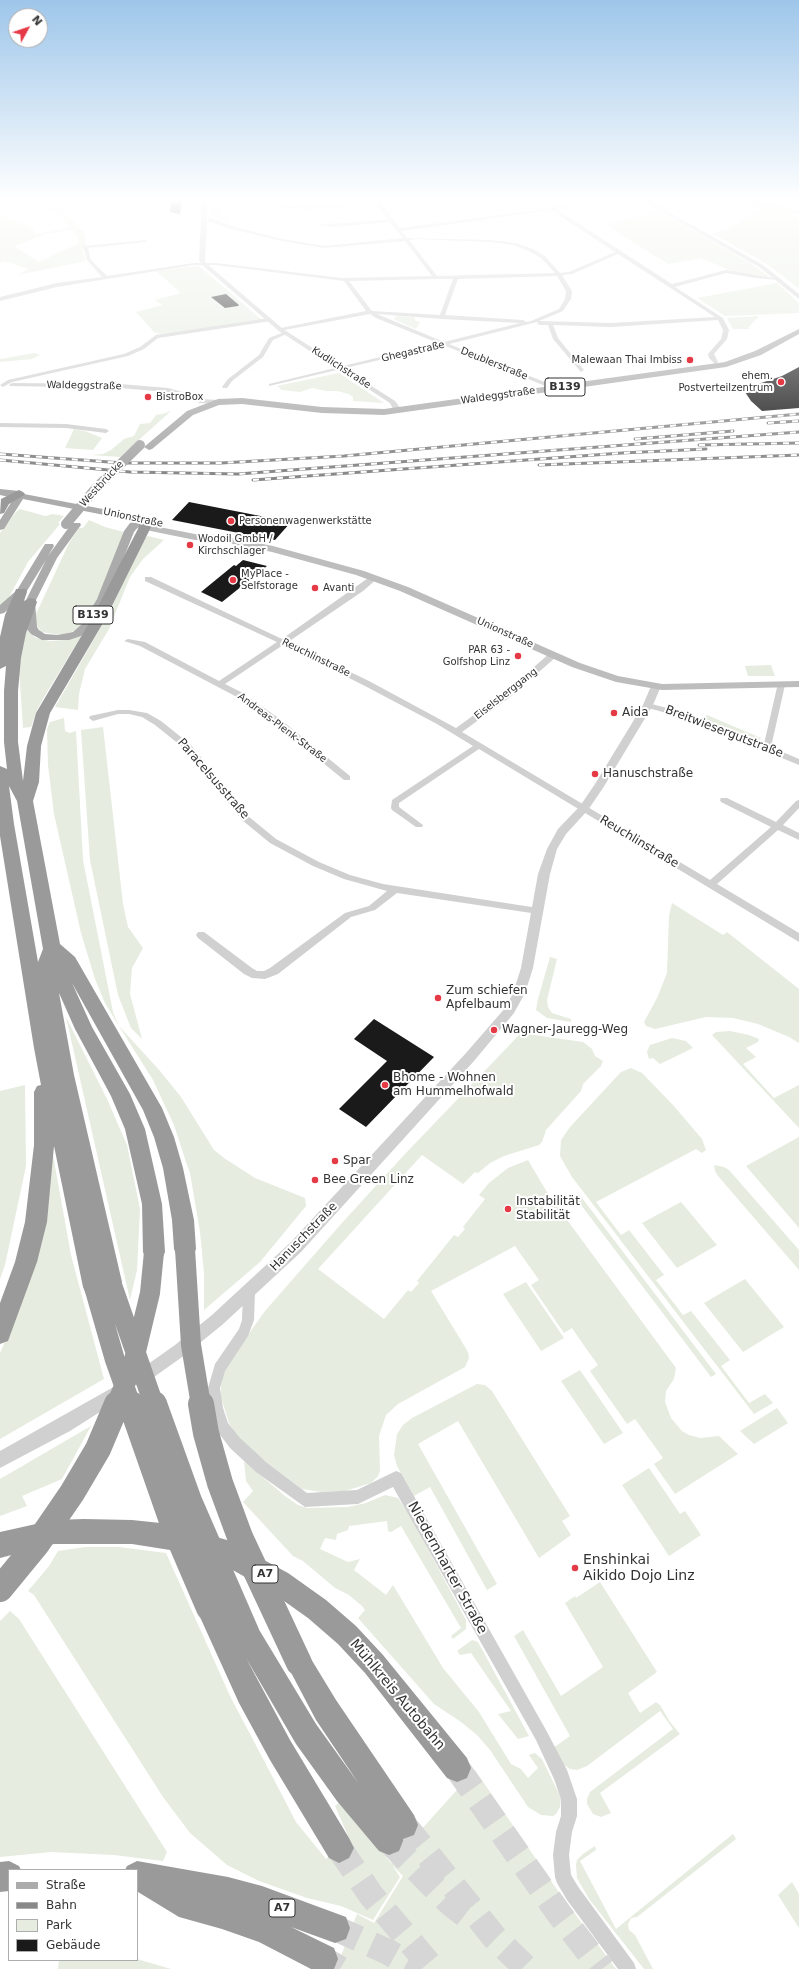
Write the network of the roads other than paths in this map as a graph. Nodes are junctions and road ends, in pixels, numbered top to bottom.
1 (32, 291) edge
2 (235, 291) edge
3 (354, 291) edge
4 (451, 291) edge
5 (568, 291) edge
6 (679, 291) edge
7 (0, 300) edge
8 (370, 312) junction
9 (442, 317) junction
10 (720, 318) junction
11 (269, 320) junction
12 (533, 322) junction
13 (550, 323) junction
14 (283, 331) junction
15 (799, 331) edge
16 (445, 344) junction
17 (747, 357) junction
18 (716, 362) junction
19 (342, 368) junction
20 (581, 370) dead end
21 (670, 371) junction
22 (2, 385) edge
23 (271, 385) dead end
24 (225, 387) dead end
25 (549, 389) junction
26 (201, 400) junction
27 (218, 402) junction
28 (397, 409) junction
29 (194, 411) junction
30 (0, 425) edge
31 (106, 431) dead end
32 (144, 446) junction
33 (9, 497) edge
34 (0, 510) edge
35 (141, 524) junction
36 (0, 527) edge
37 (374, 578) junction
38 (148, 579) dead end
39 (26, 597) junction
40 (0, 611) edge
41 (128, 641) dead end
42 (282, 642) junction
43 (554, 655) junction
44 (0, 665) edge
45 (220, 684) junction
46 (799, 684) edge
47 (781, 685) junction
48 (656, 686) junction
49 (648, 705) junction
50 (93, 718) dead end
51 (457, 732) junction
52 (480, 745) junction
53 (767, 748) junction
54 (799, 762) edge
55 (0, 771) edge
56 (348, 778) dead end
57 (724, 800) dead end
58 (25, 801) junction
59 (799, 802) edge
60 (584, 808) junction
61 (419, 825) dead end
62 (777, 826) junction
63 (799, 837) edge
64 (711, 884) junction
65 (396, 889) junction
66 (538, 911) junction
67 (201, 935) dead end
68 (799, 938) edge
69 (51, 946) junction
70 (43, 1048) junction
71 (103, 1285) junction
72 (248, 1292) junction
73 (0, 1333) edge
74 (0, 1460) edge
75 (0, 1545) edge
76 (0, 1589) edge
77 (457, 1768) tunnel mouth
78 (339, 1848) tunnel mouth
79 (138, 1876) edge
80 (138, 1877) edge
81 (335, 1928) tunnel mouth
82 (323, 1959) tunnel mouth
83 (628, 1969) edge

1 - 7 street
2 - 11 street, Kudlichstraße
3 - 8 street
4 - 9 street
5 - 12 street, Ghegastraße
6 - 10 street
8 - 9 street
8 - 14 street
8 - 16 street, Deublerstraße
9 - 12 street
10 - 13 street
10 - 18 street
11 - 14 street, Kudlichstraße
11 - 22 street
12 - 13 street
12 - 16 street, Ghegastraße
13 - 20 street
14 - 19 street, Kudlichstraße
14 - 24 street
15 - 17 main road, Waldeggstraße / B139
16 - 19 street, Ghegastraße
16 - 25 street, Deublerstraße
17 - 18 main road, Waldeggstraße / B139
17 - 21 main road, Waldeggstraße / B139
18 - 21 main road, Waldeggstraße / B139
19 - 23 street, Ghegastraße
19 - 28 street, Kudlichstraße
21 - 25 main road, Waldeggstraße / B139
22 - 26 street, Waldeggstraße
25 - 28 main road, Waldeggstraße / B139
26 - 27 street, Waldeggstraße
26 - 28 main road, Waldeggstraße / B139
26 - 29 main road
26 - 32 main road, Waldeggstraße / B139
27 - 28 main road, Waldeggstraße / B139
27 - 29 main road, Waldeggstraße / B139
29 - 32 main road, Waldeggstraße / B139
30 - 31 street
32 - 39 main road, Westbrücke / B139
32 - 39 main road, Westbrücke / B139, bridge
33 - 34 highway
33 - 35 main road, Unionstraße
33 - 36 main road
35 - 37 main road, Unionstraße
35 - 39 main road, B139
35 - 58 highway
37 - 42 street
37 - 43 main road, Unionstraße
38 - 42 street, Reuchlinstraße
39 - 40 main road, B139
39 - 44 highway
39 - 58 highway
41 - 45 street, Andreas-Plenk-Straße
42 - 45 street
42 - 51 street, Reuchlinstraße
43 - 48 main road, Unionstraße
43 - 51 street, Eiselsberggang
45 - 56 street, Andreas-Plenk-Straße
46 - 47 main road, Unionstraße
47 - 48 main road, Unionstraße
47 - 53 street
48 - 49 street, Hanuschstraße
49 - 53 street, Breitwiesergutstraße
49 - 60 street, Hanuschstraße
50 - 65 street, Paracelsusstraße
51 - 52 street, Reuchlinstraße
52 - 60 street, Reuchlinstraße
52 - 61 street
53 - 54 street, Breitwiesergutstraße
55 - 70 highway
57 - 62 street
58 - 69 highway
59 - 62 street
60 - 64 street, Reuchlinstraße
60 - 66 street, Hanuschstraße
62 - 63 street
62 - 64 street
64 - 68 street, Reuchlinstraße
65 - 66 street, Paracelsusstraße
65 - 67 street
66 - 72 street, Hanuschstraße
69 - 71 highway
69 - 71 highway, bridge
69 - 76 highway, bridge
70 - 71 highway
70 - 73 highway
71 - 78 highway, bridge
72 - 74 street, Hanuschstraße
72 - 83 street, Niedernharter Straße
75 - 77 highway, Mühlkreis Autobahn / A7
79 - 81 highway, A7
80 - 82 highway

